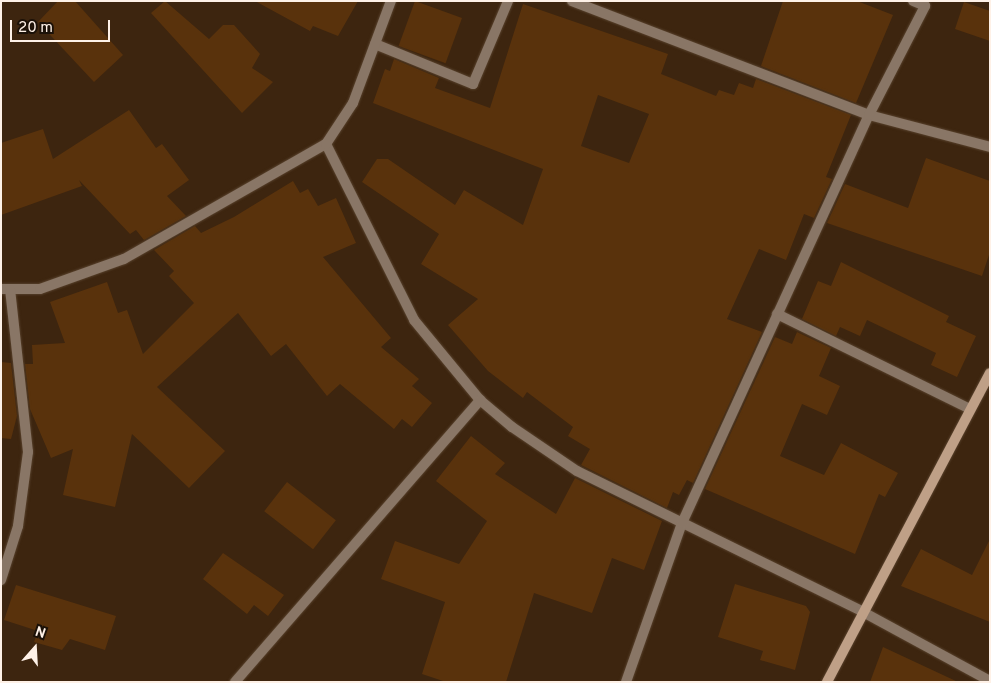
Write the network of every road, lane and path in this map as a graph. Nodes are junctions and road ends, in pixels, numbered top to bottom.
1 (391, 1) edge
2 (508, 1) edge
3 (572, 1) edge
4 (913, 1) edge
5 (375, 44) junction
6 (869, 115) junction
7 (326, 144) junction
8 (990, 146) edge
9 (6, 289) edge
10 (777, 314) junction
11 (990, 373) edge
12 (480, 400) junction
13 (970, 409) junction
14 (682, 523) junction
15 (1, 580) edge
16 (863, 612) junction
17 (990, 681) edge
18 (235, 682) edge
19 (626, 682) edge
20 (827, 682) edge

1 - 5 street
2 - 5 street
3 - 6 street
4 - 6 street
5 - 7 street
6 - 8 street
6 - 10 street
7 - 9 street
7 - 12 street
9 - 15 street
10 - 13 street
10 - 14 street
11 - 13 street
12 - 14 street
12 - 18 street
13 - 16 street
14 - 16 street
14 - 19 street
16 - 17 street
16 - 20 street

